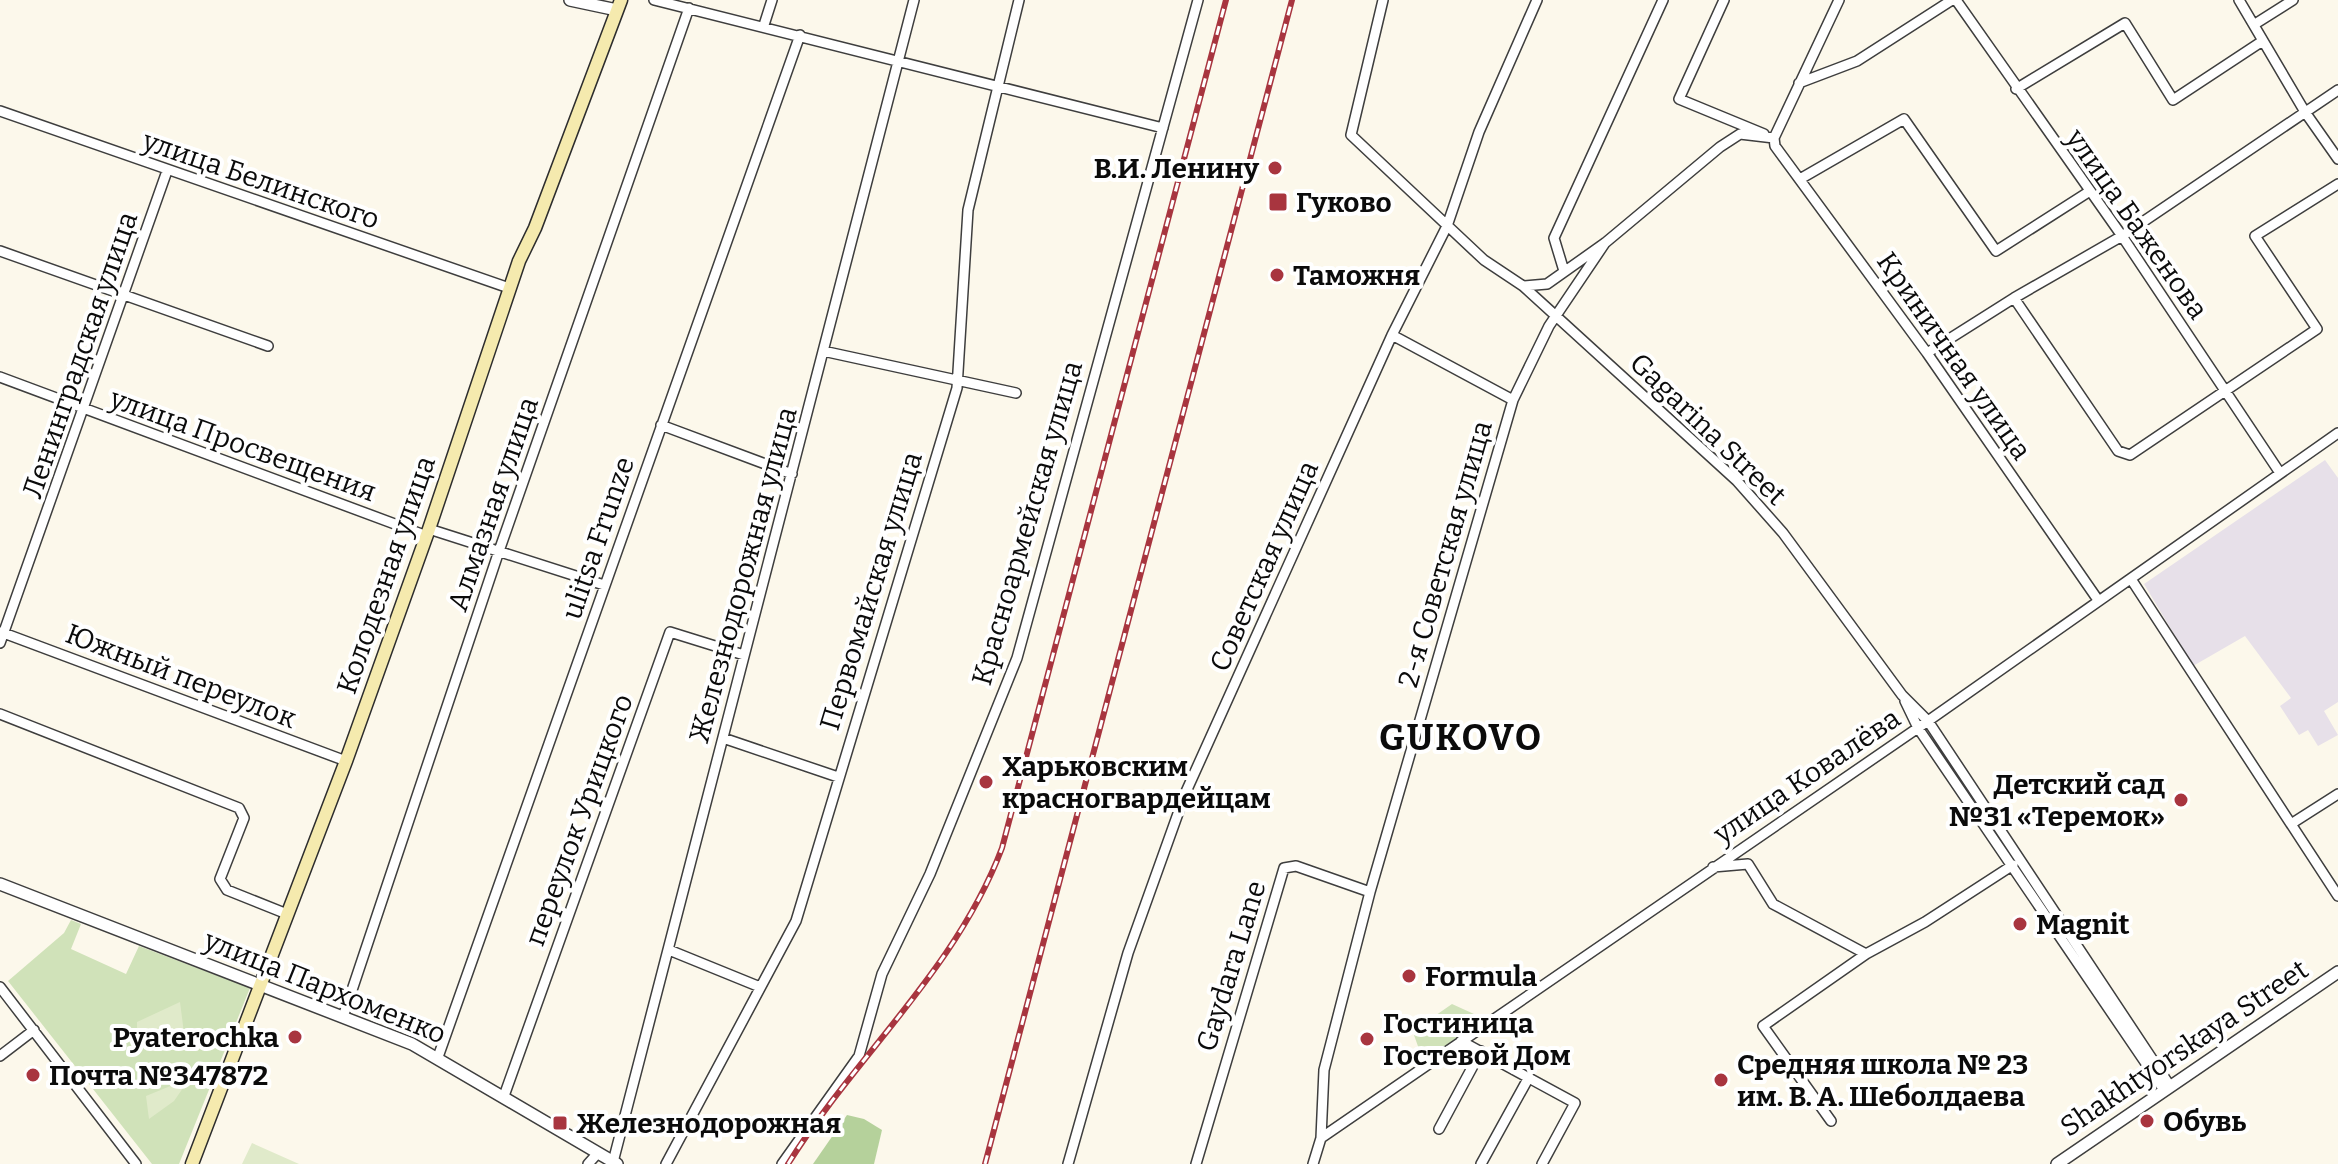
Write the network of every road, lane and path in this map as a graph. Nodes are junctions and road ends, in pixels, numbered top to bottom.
1 (570, 0) edge
2 (654, 0) edge
3 (772, 0) edge
4 (914, 0) edge
5 (1019, 0) edge
6 (1198, 0) edge
7 (1383, 0) edge
8 (1537, 0) edge
9 (1663, 0) edge
10 (1724, 0) edge
11 (1839, 0) edge
12 (1954, 0) edge
13 (2239, 0) edge
14 (2293, 0) edge
15 (619, 5) edge
16 (689, 8) junction
17 (2255, 24) junction
18 (764, 25) junction
19 (800, 35) junction
20 (2261, 42) junction
21 (899, 60) junction
22 (1799, 83) junction
23 (998, 86) junction
24 (2016, 89) junction
25 (2338, 90) edge
26 (0, 111) edge
27 (2305, 112) junction
28 (1163, 128) junction
29 (1774, 138) junction
30 (2338, 159) edge
31 (167, 171) junction
32 (1800, 179) junction
33 (2338, 184) edge
34 (2090, 191) junction
35 (1447, 226) junction
36 (2122, 236) junction
37 (1605, 243) junction
38 (0, 251) edge
39 (1564, 271) junction
40 (1523, 286) junction
41 (509, 288) junction
42 (126, 295) junction
43 (2014, 298) junction
44 (1556, 316) junction
45 (1392, 335) junction
46 (268, 346) dead end
47 (823, 351) junction
48 (1927, 353) junction
49 (0, 377) edge
50 (957, 379) junction
51 (2225, 391) junction
52 (1016, 393) dead end
53 (1513, 400) junction
54 (85, 409) junction
55 (661, 425) junction
56 (2338, 433) edge
57 (2280, 473) junction
58 (792, 474) junction
59 (428, 533) junction
60 (499, 551) junction
61 (2131, 579) junction
62 (604, 585) junction
63 (2098, 600) junction
64 (1, 636) edge
65 (744, 655) junction
66 (1902, 695) junction
67 (0, 714) edge
68 (1928, 721) junction
69 (1918, 728) junction
70 (723, 738) junction
71 (346, 761) junction
72 (838, 777) junction
73 (2338, 794) edge
74 (2291, 824) junction
75 (2013, 865) junction
76 (1710, 868) junction
77 (0, 884) edge
78 (1370, 892) junction
79 (2338, 896) edge
80 (287, 914) junction
81 (669, 950) junction
82 (1866, 954) junction
83 (2338, 972) edge
84 (262, 985) junction
85 (0, 987) edge
86 (760, 987) junction
87 (343, 1017) junction
88 (34, 1030) junction
89 (1461, 1041) junction
90 (1481, 1051) junction
91 (0, 1056) edge
92 (438, 1057) junction
93 (1529, 1077) junction
94 (2167, 1088) junction
95 (504, 1096) junction
96 (1831, 1121) dead end
97 (1439, 1129) dead end
98 (1321, 1138) junction
99 (597, 1154) junction
100 (615, 1163) edge
101 (136, 1164) edge
102 (192, 1164) edge
103 (588, 1164) edge
104 (666, 1164) edge
105 (782, 1164) edge
106 (1068, 1164) edge
107 (1196, 1164) edge
108 (1313, 1164) edge
109 (1481, 1164) edge
110 (1542, 1164) edge
111 (2057, 1164) edge

1 - 15 street
2 - 16 street
3 - 18 street
4 - 21 street, Железнодорожная улица
5 - 23 street, Первомайская улица
6 - 28 street, Красноармейская улица
7 - 35 street, Gagarina Street
8 - 35 street, Советская улица
9 - 39 street
10 - 29 street
11 - 22 street
12 - 22 street
12 - 24 street, улица Баженова
13 - 17 street
14 - 17 street
15 - 41 main road, Колодезная улица
16 - 18 street
16 - 60 street, Алмазная улица
17 - 20 street
18 - 19 street
19 - 21 street
19 - 55 street, ulitsa Frunze
20 - 24 street
20 - 27 street
21 - 23 street
21 - 47 street, Железнодорожная улица
22 - 29 street
23 - 28 street
23 - 50 street, Первомайская улица
24 - 34 street, улица Баженова
25 - 27 street
26 - 31 street, улица Белинского
27 - 30 street
27 - 36 street
28 - 105 street, Красноармейская улица
29 - 32 street, Криничная улица
29 - 37 street
31 - 41 street, улица Белинского
31 - 42 street, Ленинградская улица
32 - 34 street
32 - 48 street, Криничная улица
33 - 51 street
34 - 36 street, улица Баженова
35 - 40 street, Gagarina Street
35 - 45 street, Советская улица
36 - 43 street
36 - 51 street, улица Баженова
37 - 39 street
37 - 44 street, 2-я Советская улица
38 - 42 street
39 - 40 street
40 - 44 street, Gagarina Street
41 - 59 main road, Колодезная улица
42 - 46 street
42 - 54 street, Ленинградская улица
43 - 48 street
43 - 51 street
44 - 53 street, 2-я Советская улица
44 - 66 street, Gagarina Street
45 - 53 street
45 - 106 street, Советская улица
47 - 50 street
47 - 58 street, Железнодорожная улица
48 - 63 street, Криничная улица
49 - 54 street, улица Просвещения
50 - 52 street
50 - 72 street, Первомайская улица
51 - 57 street, улица Баженова
53 - 78 street, 2-я Советская улица
54 - 59 street, улица Просвещения
54 - 64 street, Ленинградская улица
55 - 58 street
55 - 62 street, ulitsa Frunze
56 - 57 street, улица Ковалёва
57 - 61 street, улица Ковалёва
58 - 65 street, Железнодорожная улица
59 - 60 street, улица Просвещения
59 - 71 main road, Колодезная улица
60 - 62 street, улица Просвещения
60 - 87 street, Алмазная улица
61 - 63 street, улица Ковалёва
61 - 74 street
62 - 92 street, ulitsa Frunze
63 - 68 street, улица Ковалёва
64 - 71 street, Южный переулок
65 - 70 street, Железнодорожная улица
65 - 95 street, переулок Урицкого
66 - 68 street, Gagarina Street
66 - 69 street, Gagarina Street
67 - 80 street
68 - 69 street, улица Ковалёва
68 - 94 street, Gagarina Street
69 - 75 street, Gagarina Street
69 - 76 street, улица Ковалёва
70 - 72 street
70 - 81 street, Железнодорожная улица
71 - 80 main road, Колодезная улица
72 - 86 street, Первомайская улица
73 - 74 street
74 - 79 street
75 - 82 street
75 - 94 street, Gagarina Street
76 - 82 street
76 - 89 street, улица Ковалёва
77 - 84 street, улица Пархоменко
78 - 98 street, 2-я Советская улица
78 - 107 street, Gaydara Lane
80 - 84 main road, Колодезная улица
81 - 86 street
81 - 100 street, Железнодорожная улица
82 - 96 street
83 - 94 street, Shakhtyorskaya Street
84 - 87 street, улица Пархоменко
84 - 102 main road, Колодезная улица
85 - 88 street
86 - 104 street, Первомайская улица
87 - 92 street, улица Пархоменко
88 - 91 street
88 - 101 street
89 - 90 street
89 - 98 street, улица Ковалёва
90 - 93 street
90 - 97 street
92 - 95 street, улица Пархоменко
93 - 109 street
93 - 110 street
94 - 111 street, Shakhtyorskaya Street
95 - 99 street, улица Пархоменко
98 - 108 street
99 - 100 street, улица Пархоменко
99 - 103 street

